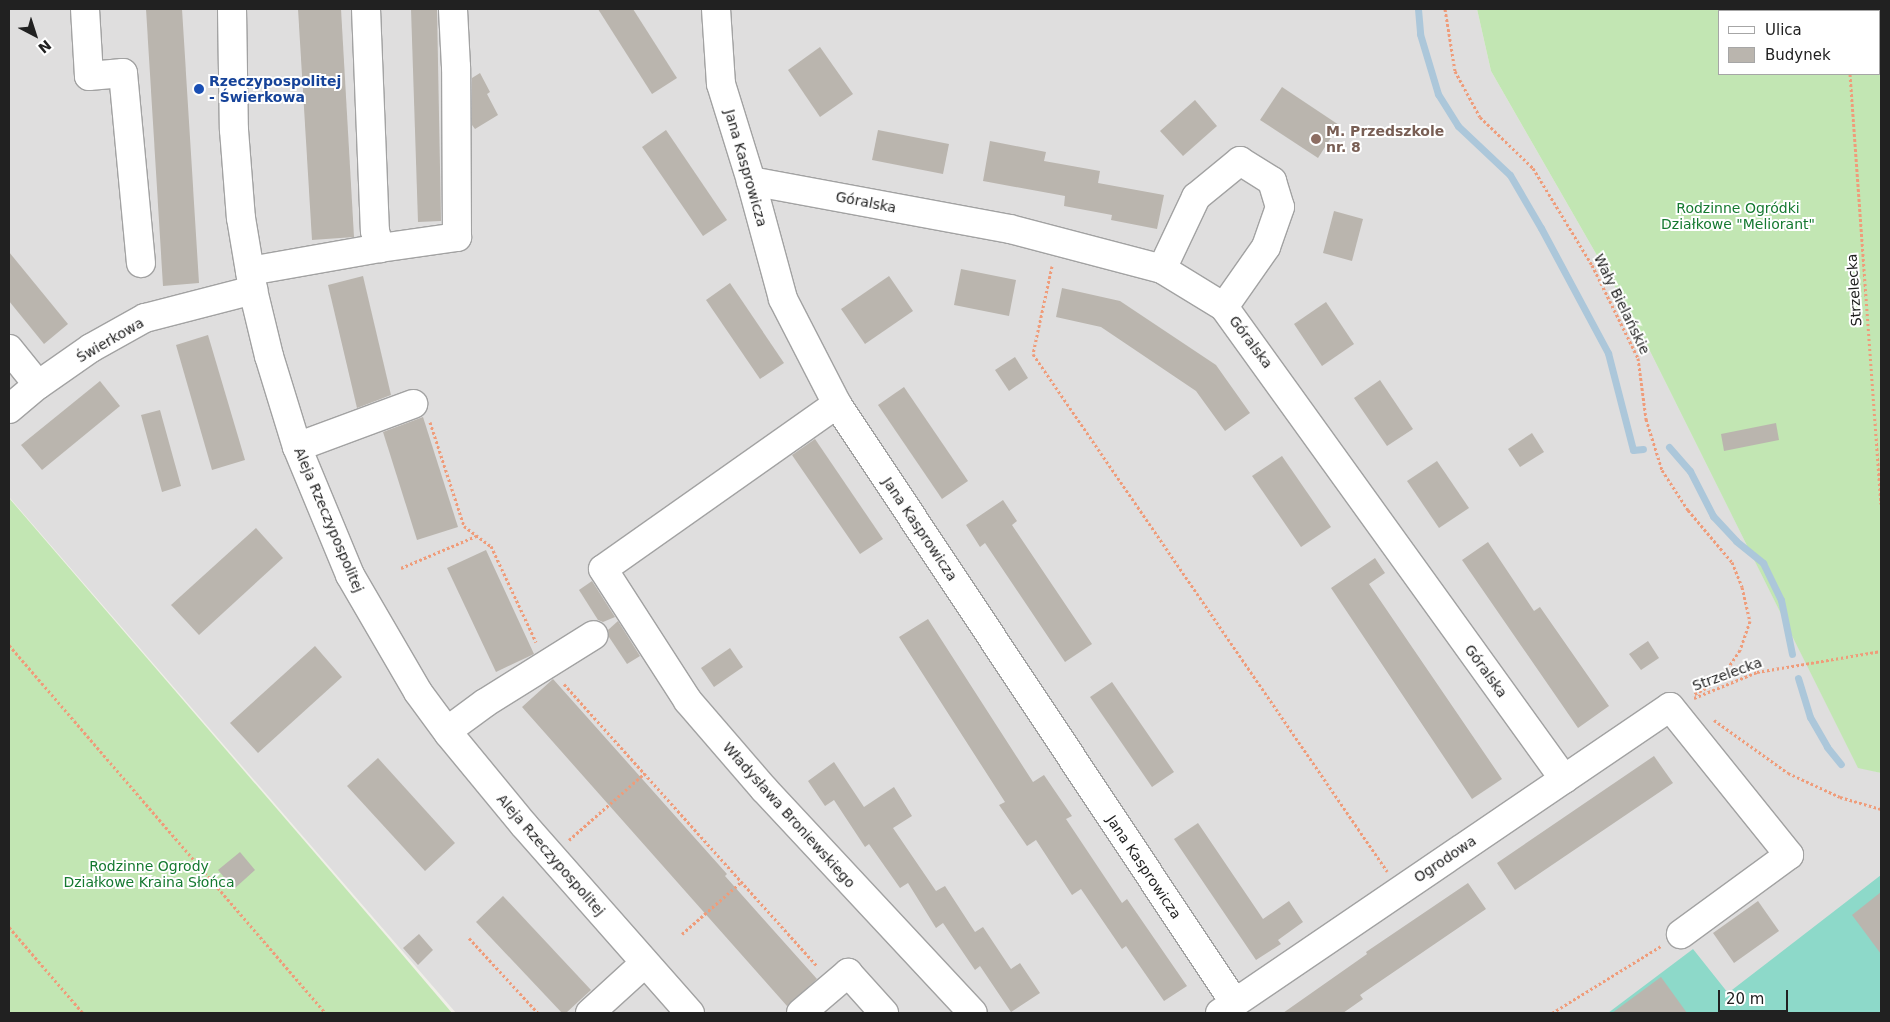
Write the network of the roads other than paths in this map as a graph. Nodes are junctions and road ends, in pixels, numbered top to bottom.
1 (84, 9) edge
2 (232, 9) edge
3 (366, 9) edge
4 (453, 9) edge
5 (716, 9) edge
6 (751, 181) junction
7 (380, 248) junction
8 (141, 263) dead end
9 (1162, 269) junction
10 (251, 281) junction
11 (1224, 307) junction
12 (9, 349) edge
13 (38, 385) junction
14 (413, 404) road end
15 (837, 404) junction
16 (9, 409) edge
17 (297, 447) junction
18 (594, 635) dead end
19 (447, 731) junction
20 (1564, 779) junction
21 (1680, 934) road end
22 (646, 963) junction
23 (1227, 1008) edge
24 (590, 1013) edge
25 (690, 1013) edge
26 (801, 1013) edge
27 (884, 1013) edge
28 (973, 1013) edge

1 - 8 street
2 - 10 street, Aleja Rzeczypospolitej
3 - 7 street
4 - 7 street, Świerkowa
5 - 6 street, Jana Kasprowicza
6 - 9 street, Góralska
6 - 15 street, Jana Kasprowicza
7 - 10 street, Świerkowa
9 - 11 street, Góralska
9 - 11 street
10 - 13 street, Świerkowa
10 - 17 street, Aleja Rzeczypospolitej
11 - 20 street, Góralska
12 - 13 street
13 - 16 street, Świerkowa
14 - 17 street
15 - 23 street, Jana Kasprowicza
15 - 28 street, Władysława Broniewskiego
17 - 19 street, Aleja Rzeczypospolitej
18 - 19 street
19 - 22 street, Aleja Rzeczypospolitej
20 - 21 street, Ogrodowa
20 - 23 street, Ogrodowa
22 - 24 street
22 - 25 street, Aleja Rzeczypospolitej
26 - 27 street

